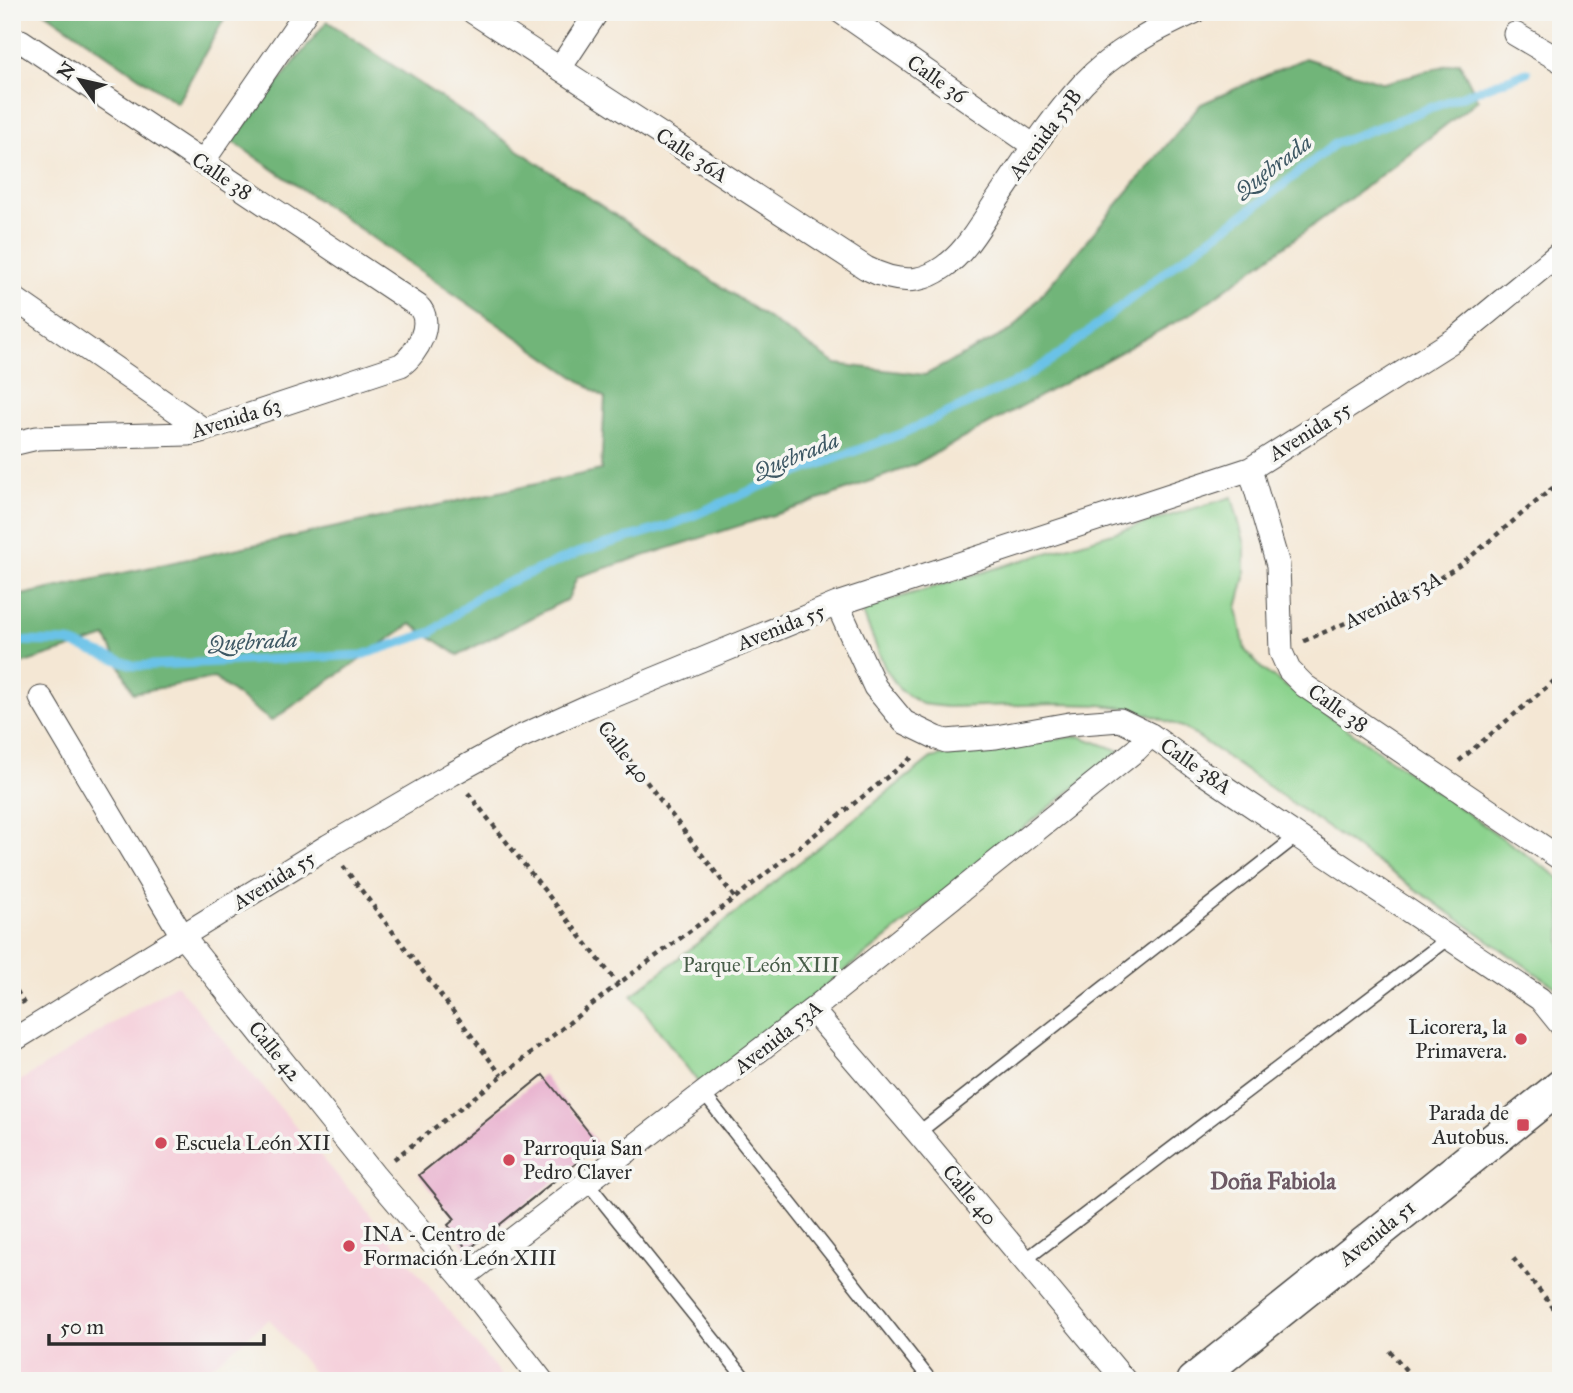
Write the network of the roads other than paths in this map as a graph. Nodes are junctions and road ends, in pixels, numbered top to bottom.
1 (306, 12) edge
2 (473, 12) edge
3 (597, 12) edge
4 (841, 12) edge
5 (1194, 12) edge
6 (1165, 17) edge
7 (1514, 34) dead end
8 (12, 41) edge
9 (1561, 61) edge
10 (560, 68) junction
11 (1034, 146) junction
12 (202, 163) junction
13 (1561, 252) edge
14 (918, 279) joint
15 (12, 297) edge
16 (425, 319) joint
17 (204, 430) junction
18 (12, 444) edge
19 (1250, 469) junction
20 (837, 604) junction
21 (41, 698) dead end
22 (1152, 735) junction
23 (1297, 836) junction
24 (1561, 859) edge
25 (183, 937) junction
26 (1450, 937) junction
27 (812, 1010) junction
28 (1561, 1025) edge
29 (12, 1041) edge
30 (1561, 1086) edge
31 (704, 1094) junction
32 (918, 1133) junction
33 (587, 1182) junction
34 (1025, 1260) junction
35 (462, 1278) junction
36 (542, 1381) edge
37 (747, 1381) edge
38 (931, 1381) edge
39 (1125, 1381) edge
40 (1194, 1381) edge

1 - 12 street
2 - 10 street, Calle 36A
3 - 10 street
4 - 11 street, Calle 36
5 - 6 street, Avenida 55B
6 - 11 street, Avenida 55B
7 - 9 street
8 - 12 street, Calle 38
10 - 14 street, Calle 36A
11 - 14 street, Avenida 55B
12 - 16 street, Calle 38
13 - 19 street, Avenida 55
15 - 17 street
16 - 17 street, Avenida 63
17 - 18 street, Avenida 63
19 - 20 street, Avenida 55
19 - 24 street, Calle 38
20 - 22 street, Calle 38A
20 - 25 street, Avenida 55
21 - 25 street, Calle 42
22 - 23 street, Calle 38A
22 - 27 street, Avenida 53A
23 - 26 street, Calle 38A
23 - 32 lane
25 - 29 street, Avenida 55
25 - 35 street, Calle 42
26 - 28 street, Calle 38A
26 - 34 lane
27 - 31 street, Avenida 53A
27 - 32 street, Calle 40
30 - 40 street, Avenida 51
31 - 33 street, Avenida 53A
31 - 38 lane
32 - 34 street, Calle 40
33 - 35 street, Avenida 53A
33 - 37 lane
34 - 39 street, Calle 40
35 - 36 street, Calle 42

